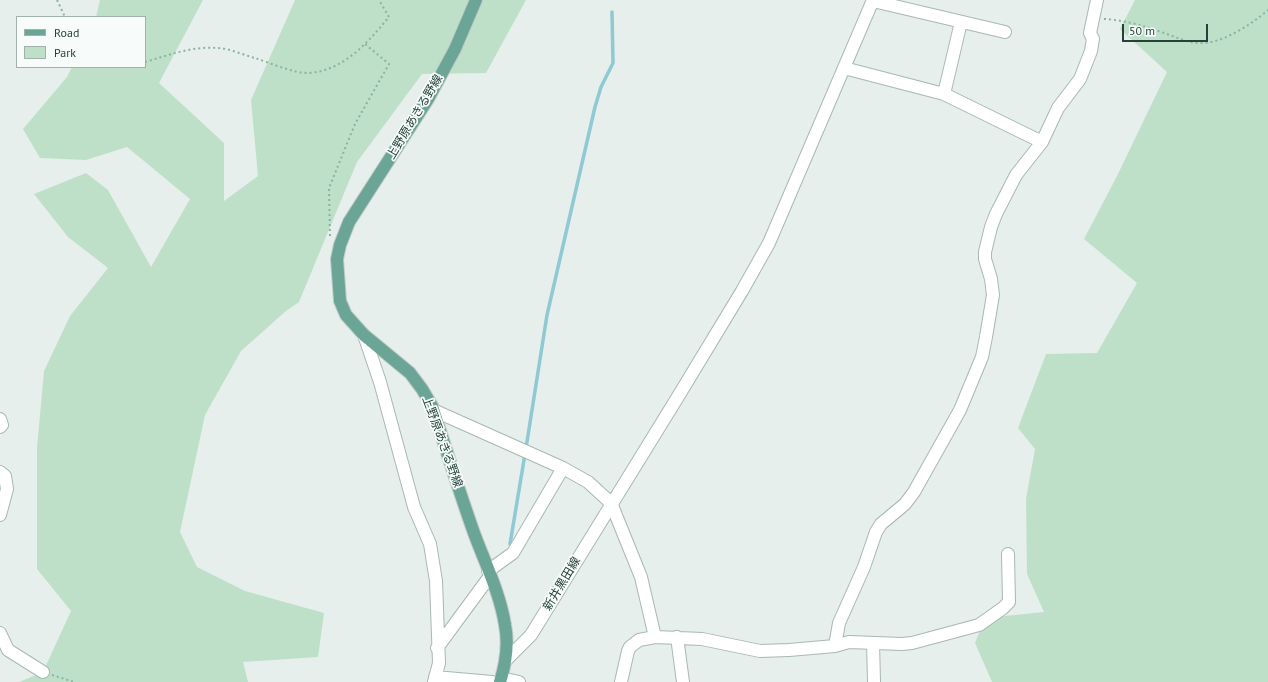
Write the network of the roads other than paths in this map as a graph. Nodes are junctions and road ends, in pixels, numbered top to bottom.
1 (476, 0) edge
2 (1097, 0) edge
3 (873, 1) edge
4 (961, 22) junction
5 (1005, 32) dead end
6 (844, 68) junction
7 (944, 94) junction
8 (1042, 142) junction
9 (364, 335) junction
10 (433, 410) junction
11 (0, 419) edge
12 (0, 428) edge
13 (563, 468) junction
14 (0, 472) edge
15 (611, 503) junction
16 (0, 515) edge
17 (1008, 554) dead end
18 (489, 573) junction
19 (0, 634) edge
20 (655, 637) junction
21 (677, 637) junction
22 (873, 643) junction
23 (835, 646) junction
24 (437, 648) junction
25 (506, 660) junction
26 (43, 672) road end
27 (434, 680) edge
28 (498, 681) edge
29 (519, 682) edge
30 (621, 682) edge
31 (683, 682) edge
32 (874, 682) edge

1 - 9 main road, 上野原あきる野線
2 - 8 street
3 - 4 street
3 - 6 street
4 - 5 street
4 - 7 street
6 - 7 street
6 - 15 street, 新井黒田線
7 - 8 street
8 - 23 street
9 - 10 main road, 上野原あきる野線
9 - 24 street
10 - 13 street
10 - 18 main road, 上野原あきる野線
11 - 12 street
13 - 15 street
13 - 18 street
14 - 16 street
15 - 20 street
15 - 25 street, 新井黒田線
17 - 22 street
18 - 24 street
18 - 25 main road, 上野原あきる野線
19 - 26 street
20 - 21 street
20 - 30 street
21 - 23 street
21 - 31 street
22 - 23 street
22 - 32 street
24 - 27 street
25 - 28 main road, 上野原あきる野線
27 - 28 street
28 - 29 street

